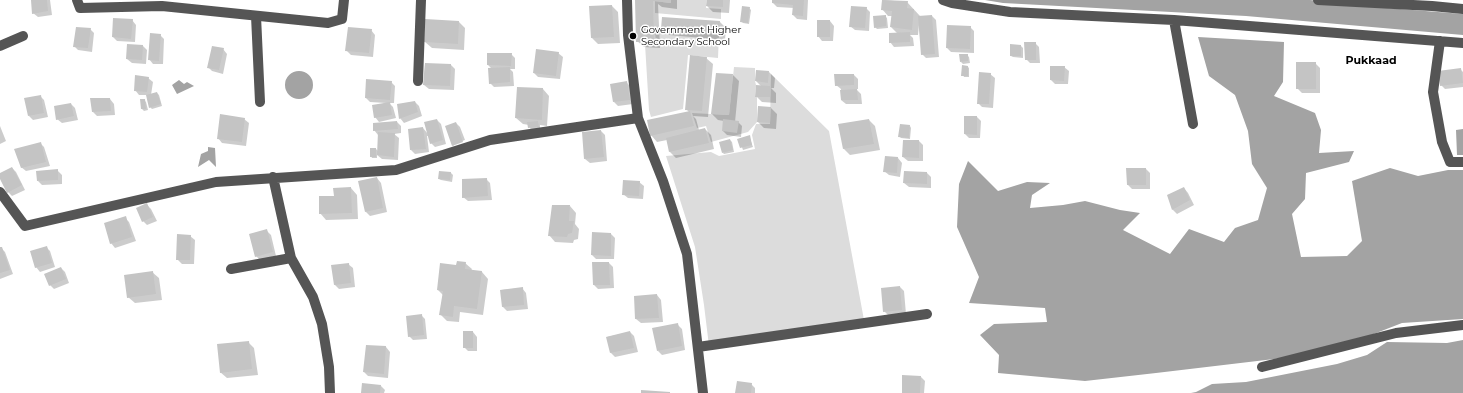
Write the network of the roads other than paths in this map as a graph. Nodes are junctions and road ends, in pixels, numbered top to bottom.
1 (77, 0) edge
2 (344, 0) edge
3 (421, 0) edge
4 (627, 0) edge
5 (1318, 0) edge
6 (950, 1) edge
7 (1463, 9) edge
8 (256, 16) junction
9 (1174, 20) junction
10 (23, 36) dead end
11 (1440, 41) junction
12 (1463, 43) edge
13 (0, 46) edge
14 (418, 81) dead end
15 (260, 102) dead end
16 (638, 118) junction
17 (1193, 124) dead end
18 (1463, 162) edge
19 (273, 177) junction
20 (0, 192) edge
21 (291, 258) junction
22 (231, 269) dead end
23 (927, 314) dead end
24 (1463, 325) edge
25 (698, 347) junction
26 (1262, 367) dead end
27 (330, 393) edge
28 (703, 393) edge

1 - 8 street
2 - 8 street
3 - 14 street
4 - 16 street
5 - 7 street
6 - 9 street
8 - 15 street
9 - 11 street
9 - 17 street
10 - 13 street
11 - 12 street
11 - 18 street
16 - 19 street
16 - 25 street
19 - 20 street
19 - 21 street
21 - 22 street
21 - 27 street
23 - 25 street
24 - 26 street
25 - 28 street

